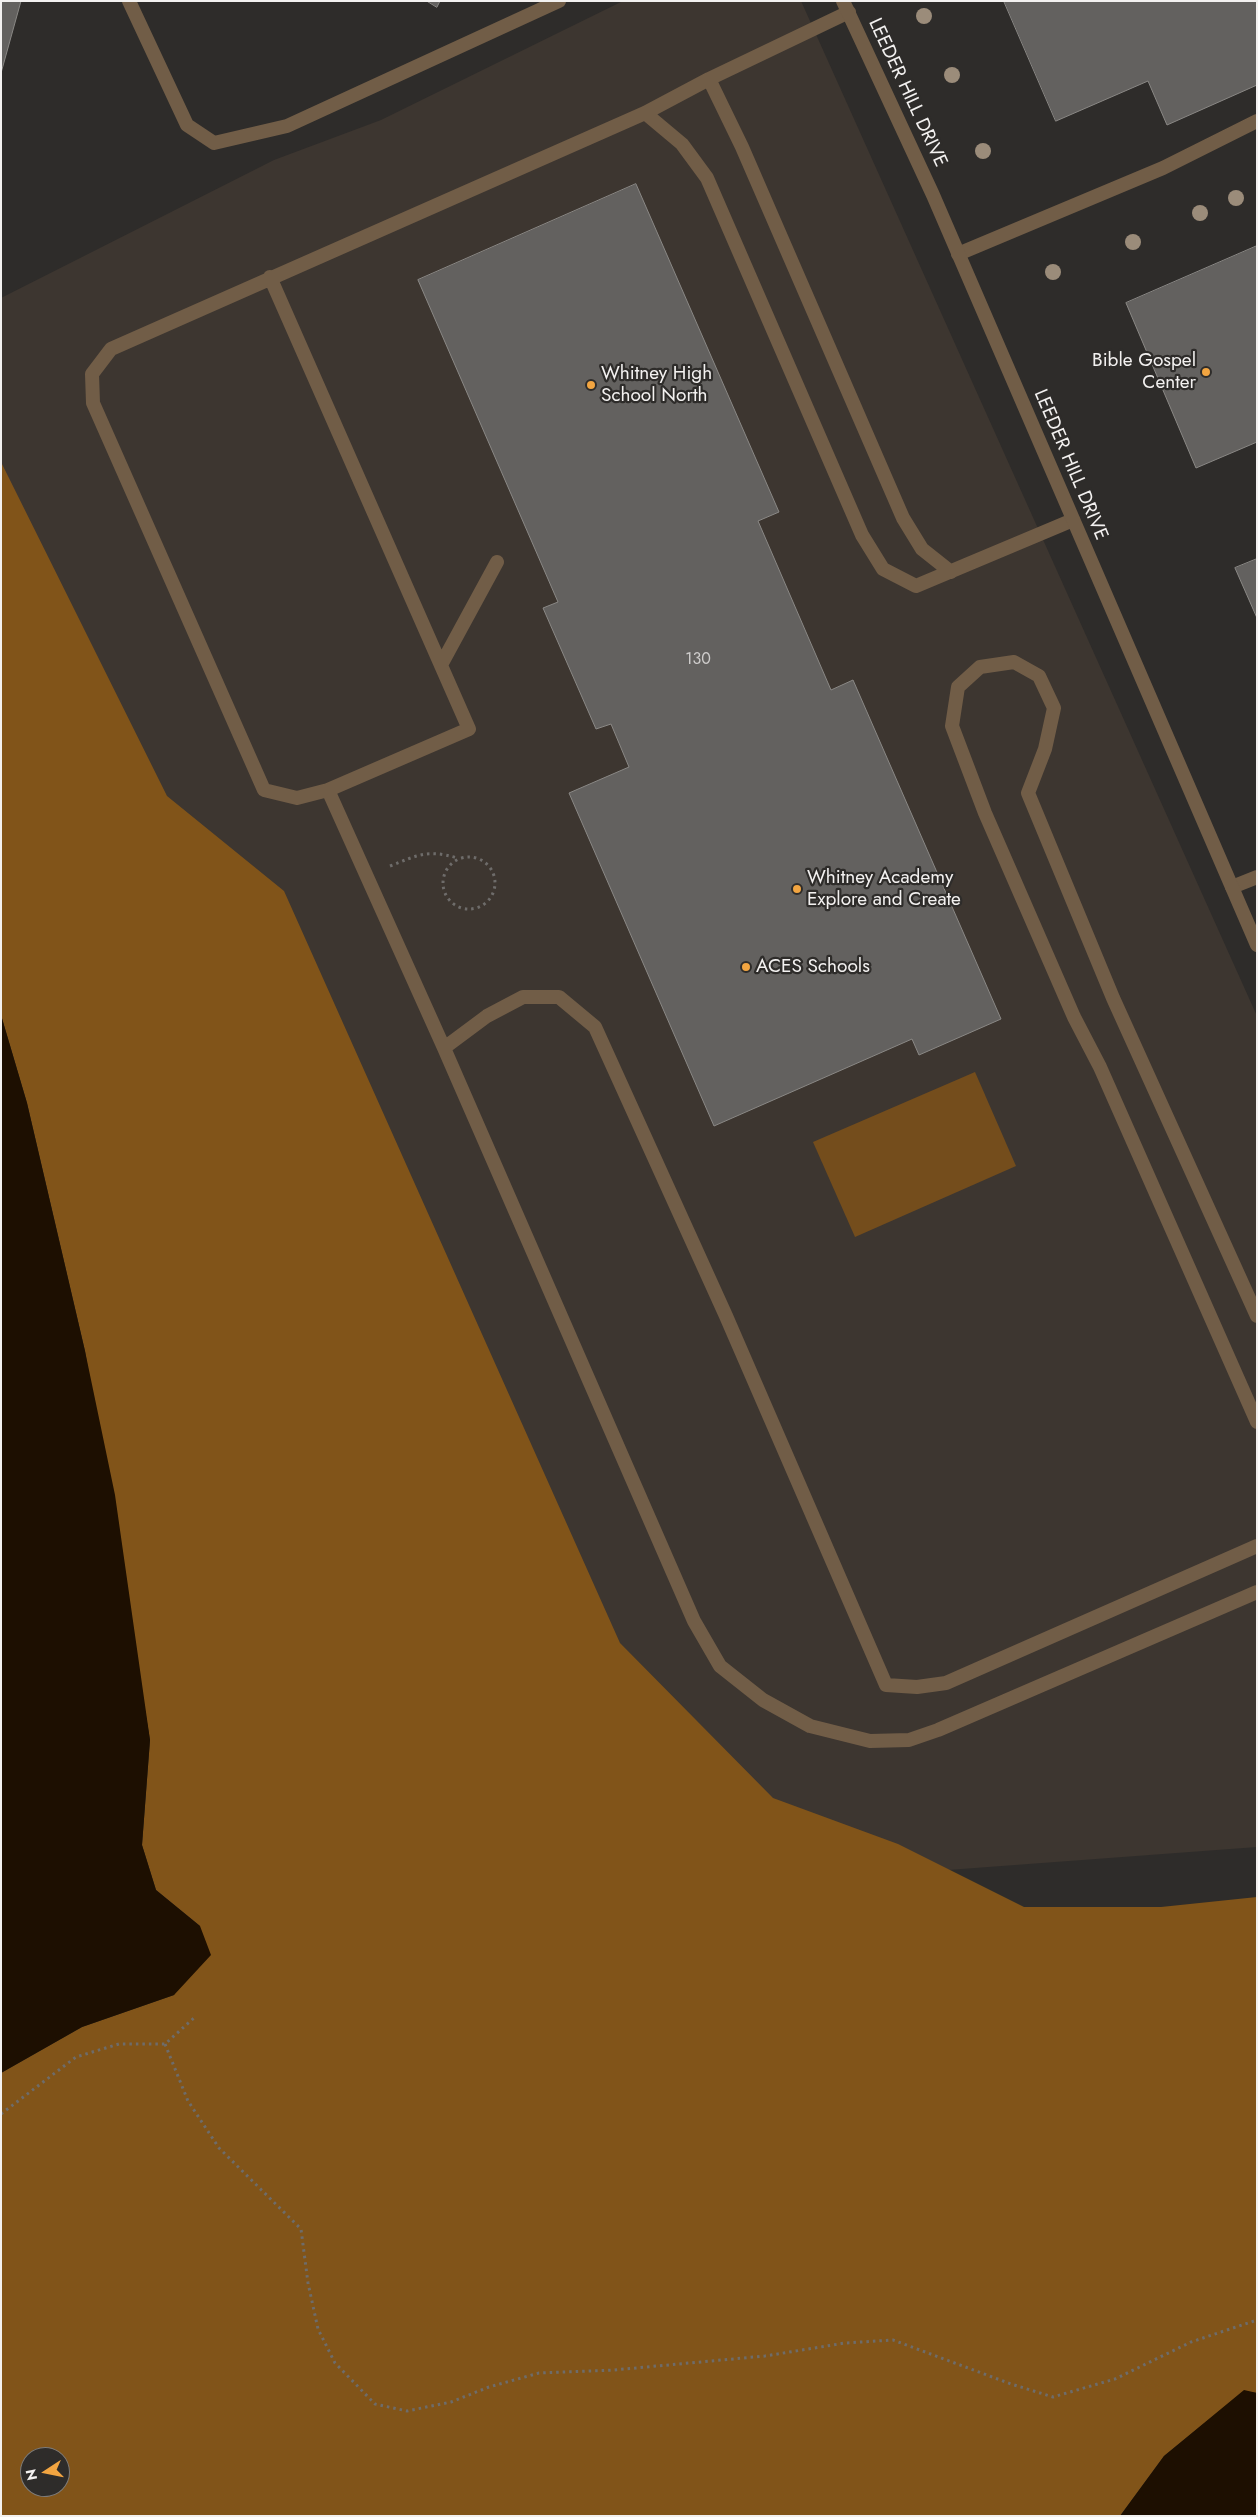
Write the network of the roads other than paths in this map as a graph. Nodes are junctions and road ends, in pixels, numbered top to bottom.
1 (129, 1) edge
2 (559, 1) edge
3 (846, 7) edge
4 (709, 79) junction
5 (645, 113) junction
6 (1257, 121) edge
7 (958, 254) junction
8 (270, 277) junction
9 (1073, 520) junction
10 (497, 562) dead end
11 (951, 572) junction
12 (441, 664) junction
13 (328, 790) junction
14 (1257, 877) edge
15 (1232, 887) junction
16 (1257, 945) edge
17 (444, 1048) junction
18 (1257, 1316) edge
19 (1257, 1422) edge
20 (1257, 1546) edge
21 (1257, 1592) edge

1 - 2 street
3 - 4 street
3 - 7 street, LEEDER HILL DRIVE
4 - 5 street
4 - 11 street
5 - 8 street
5 - 11 street
6 - 7 street
7 - 9 street, LEEDER HILL DRIVE
8 - 12 street
8 - 13 street
9 - 11 street
9 - 15 street, LEEDER HILL DRIVE
10 - 12 street
12 - 13 street
13 - 17 street
14 - 15 street
15 - 16 street, LEEDER HILL DRIVE
17 - 20 street
17 - 21 street
18 - 19 street

